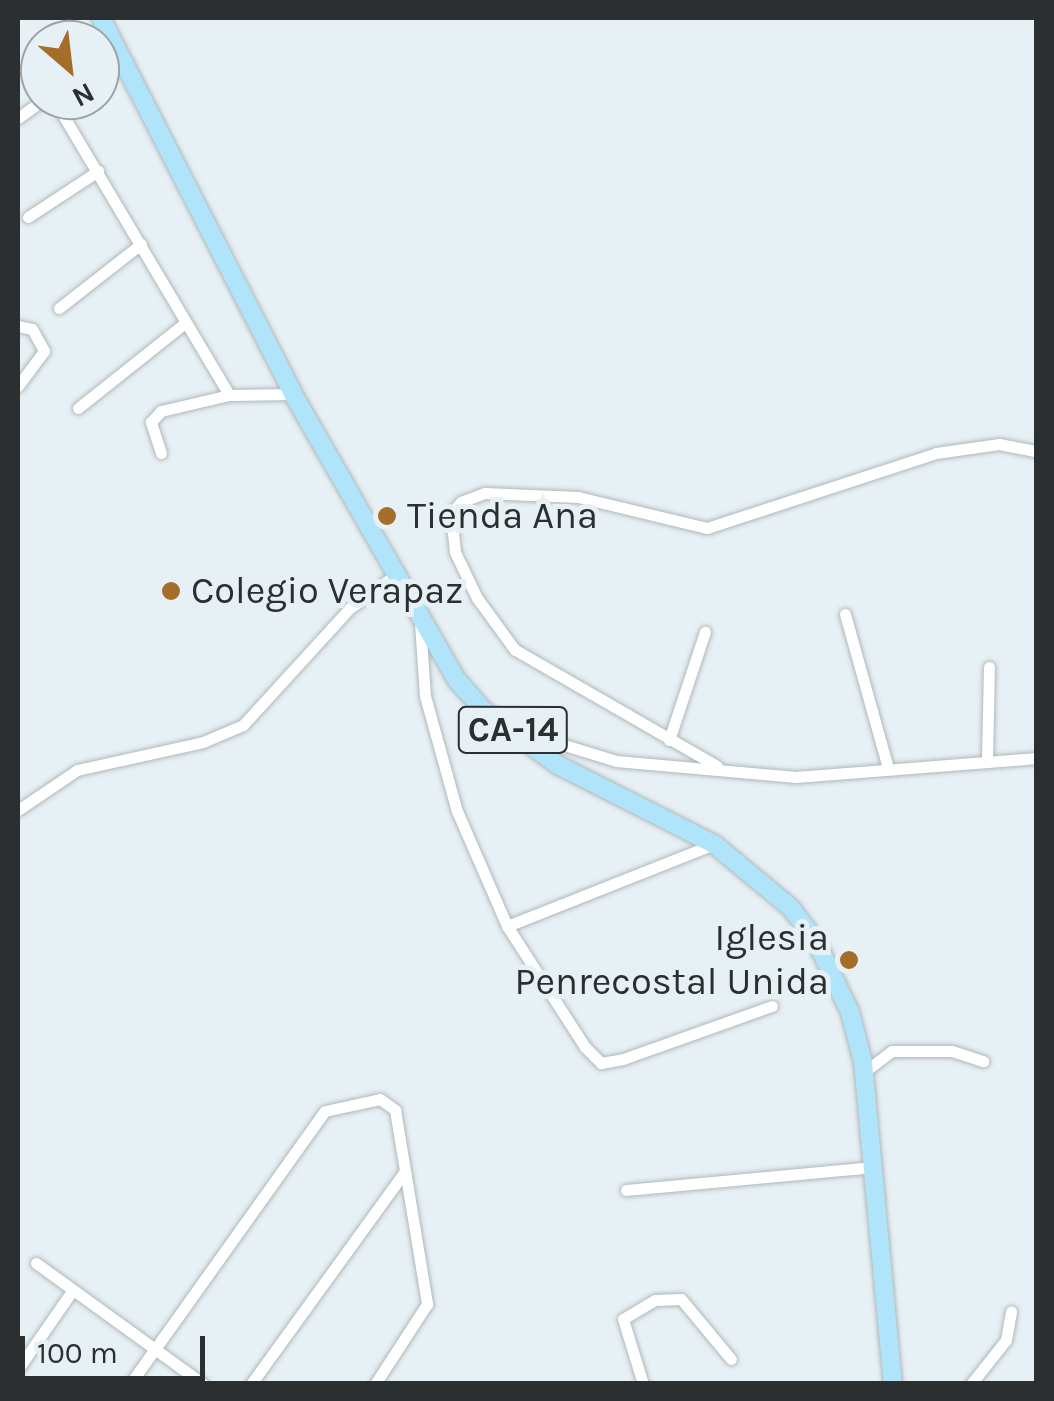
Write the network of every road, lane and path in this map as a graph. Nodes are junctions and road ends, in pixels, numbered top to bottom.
1 (101, 18) edge
2 (66, 120) edge
3 (98, 172) junction
4 (28, 218) dead end
5 (141, 244) junction
6 (59, 308) dead end
7 (185, 323) junction
8 (18, 326) edge
9 (18, 386) edge
10 (293, 394) junction
11 (229, 395) junction
12 (78, 408) dead end
13 (1036, 451) edge
14 (162, 453) dead end
15 (394, 576) junction
16 (845, 614) dead end
17 (420, 623) junction
18 (705, 632) dead end
19 (989, 668) dead end
20 (508, 726) junction
21 (669, 740) junction
22 (1036, 758) edge
23 (987, 760) junction
24 (717, 766) junction
25 (888, 768) junction
26 (18, 810) edge
27 (714, 844) junction
28 (508, 926) junction
29 (772, 1006) dead end
30 (983, 1061) dead end
31 (864, 1072) junction
32 (874, 1167) junction
33 (404, 1173) junction
34 (626, 1190) dead end
35 (36, 1263) dead end
36 (72, 1291) junction
37 (1010, 1311) dead end
38 (154, 1350) junction
39 (731, 1358) dead end
40 (18, 1370) edge
41 (130, 1384) edge
42 (202, 1384) edge
43 (251, 1384) edge
44 (374, 1384) edge
45 (643, 1384) edge
46 (893, 1384) edge
47 (970, 1384) edge

1 - 10 highway, CA-14
2 - 3 street
3 - 4 street
3 - 5 street
5 - 6 street
5 - 7 street
7 - 11 street
7 - 12 street
8 - 9 street
10 - 11 street
10 - 15 highway, CA-14
11 - 14 street
13 - 21 street
15 - 17 highway, CA-14
15 - 26 street
16 - 25 street
17 - 20 highway, CA-14
17 - 28 street
18 - 21 street
19 - 23 street
20 - 24 street
20 - 27 highway, CA-14
21 - 24 street
22 - 23 street
23 - 25 street
24 - 25 street
27 - 28 street
27 - 31 highway, CA-14
28 - 29 street
30 - 31 street
31 - 32 highway, CA-14
32 - 34 street
32 - 46 highway, CA-14
33 - 38 street
33 - 43 street
33 - 44 street
35 - 36 street
36 - 38 street
36 - 40 street
37 - 47 street
38 - 41 street
38 - 42 street
39 - 45 street

